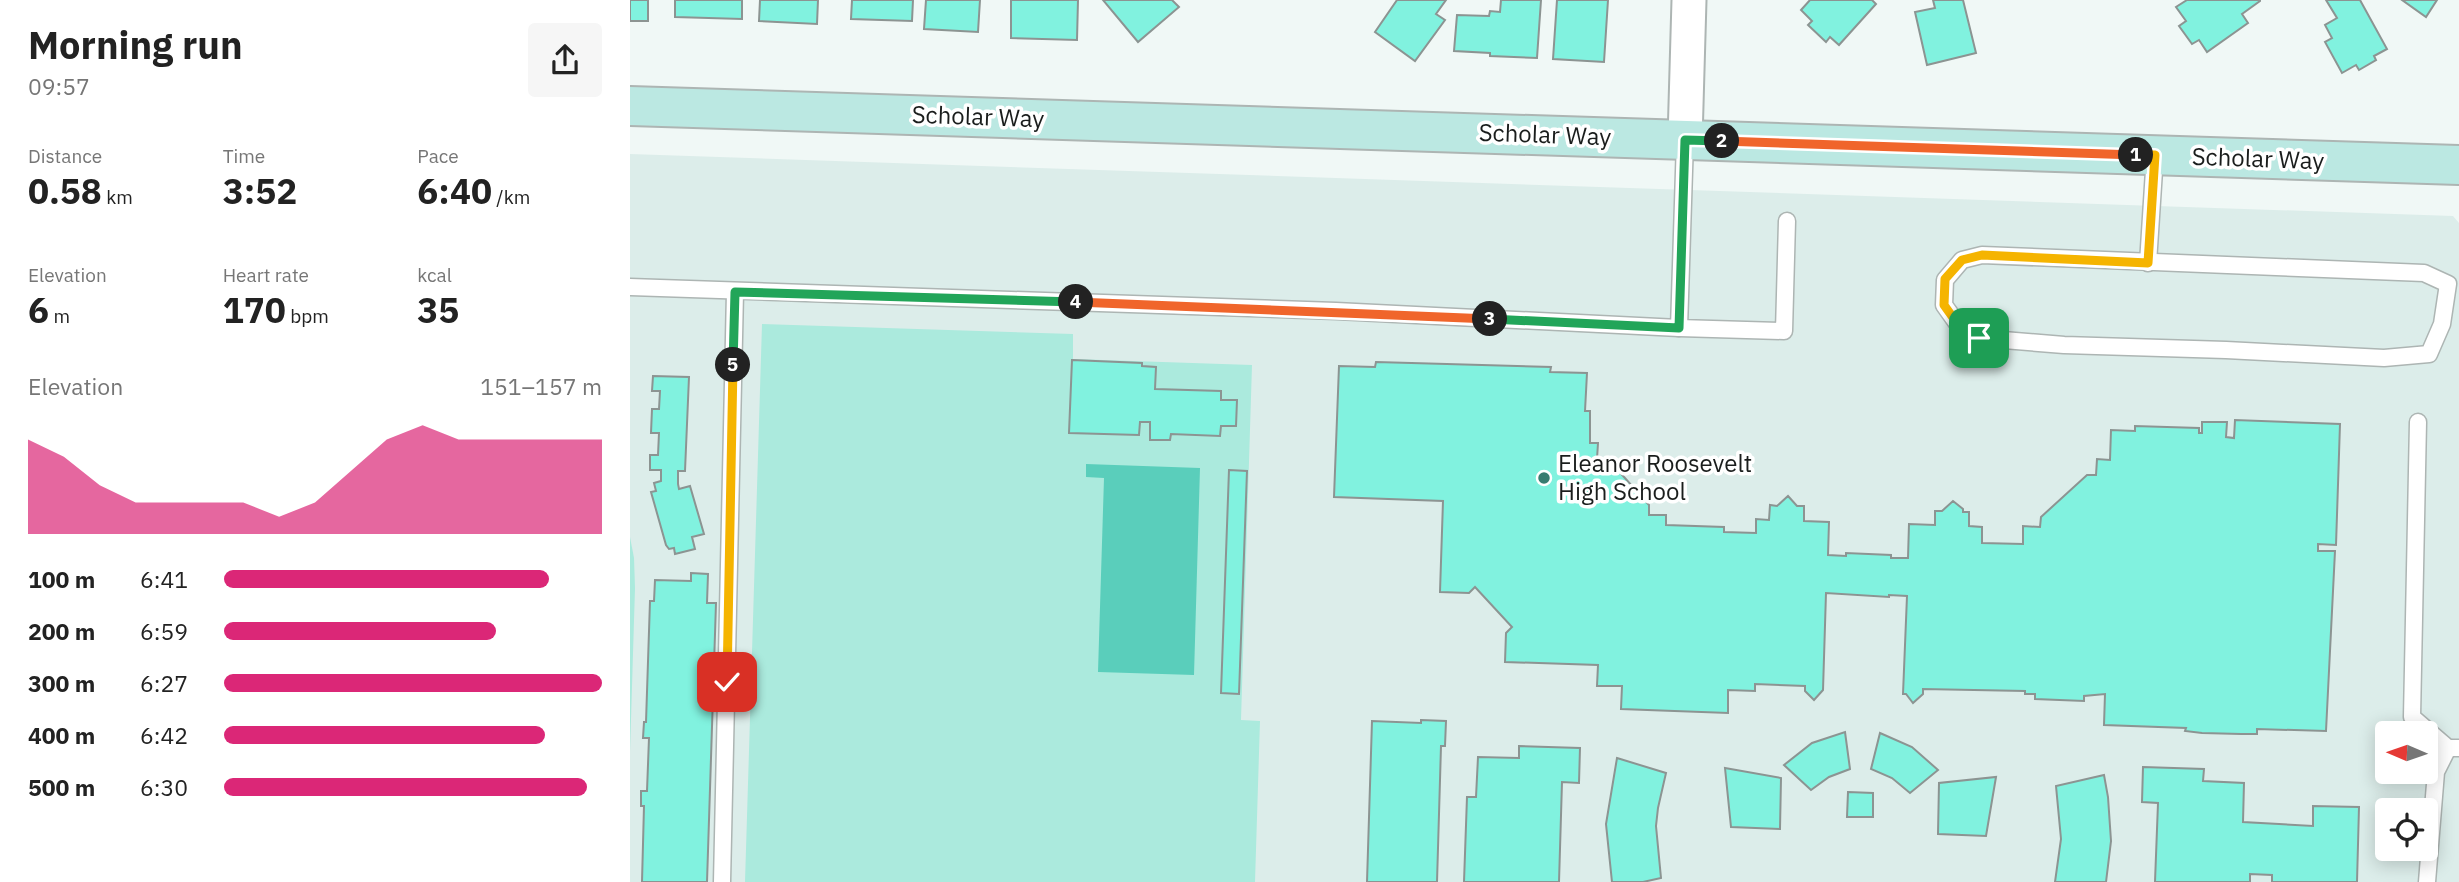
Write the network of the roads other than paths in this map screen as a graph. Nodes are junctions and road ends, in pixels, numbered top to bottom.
1 (1689, 0) edge
2 (630, 106) edge
3 (1685, 140) junction
4 (2155, 155) junction
5 (2459, 165) edge
6 (1787, 221) dead end
7 (2148, 263) junction
8 (630, 286) edge
9 (735, 292) junction
10 (1679, 328) junction
11 (2418, 422) dead end
12 (2454, 748) edge
13 (722, 882) edge
14 (2427, 882) edge

1 - 3 street
2 - 3 street, Scholar Way
3 - 4 street, Scholar Way
3 - 10 lane
4 - 5 street, Scholar Way
4 - 7 lane
6 - 10 lane
7 - 7 lane
8 - 9 lane
9 - 10 lane
9 - 13 lane
11 - 12 lane
12 - 14 lane

